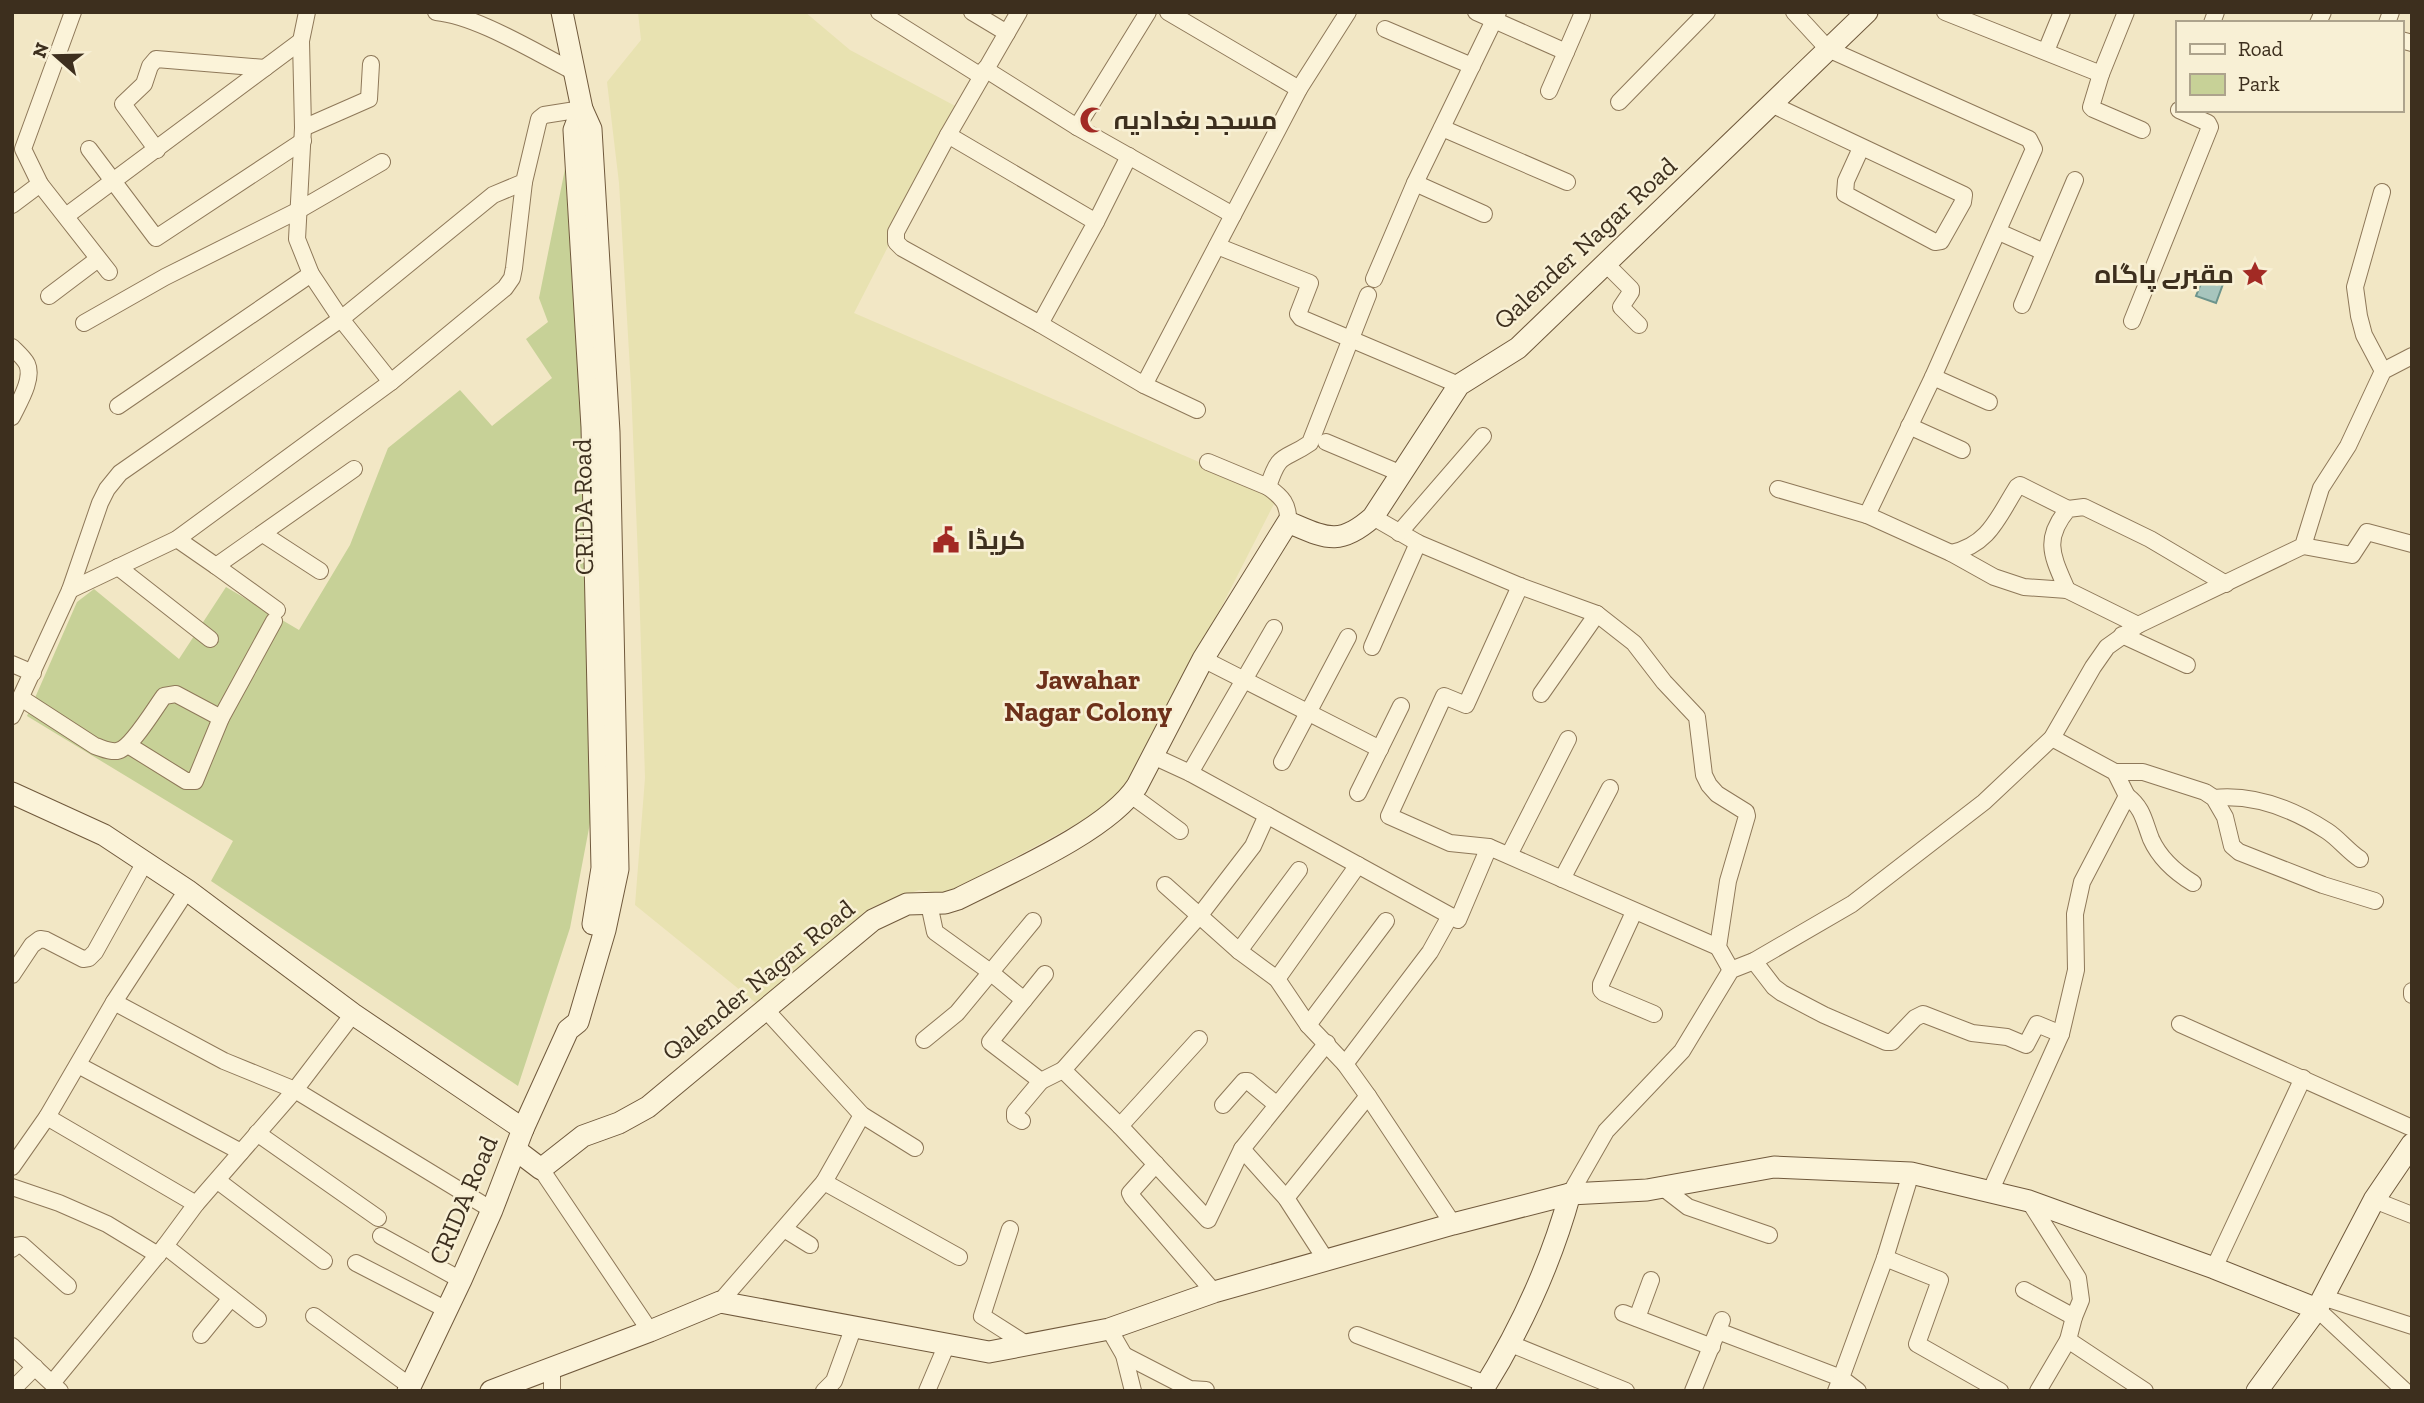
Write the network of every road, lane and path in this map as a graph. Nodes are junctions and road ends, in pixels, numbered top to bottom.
1 (73, 12) edge
2 (307, 12) edge
3 (562, 12) edge
4 (879, 12) edge
5 (972, 12) edge
6 (1019, 12) edge
7 (1148, 12) edge
8 (1168, 12) edge
9 (1348, 12) edge
10 (1476, 12) edge
11 (1707, 12) edge
12 (1794, 12) edge
13 (1867, 12) edge
14 (2062, 12) edge
15 (2126, 12) edge
16 (446, 13) edge
17 (1954, 14) edge
18 (1582, 15) dead end
19 (1496, 16) edge
20 (1385, 29) dead end
21 (1007, 33) junction
22 (302, 41) junction
23 (1828, 49) junction
24 (2046, 51) junction
25 (1566, 52) junction
26 (371, 64) dead end
27 (1472, 66) junction
28 (265, 68) junction
29 (575, 72) junction
30 (983, 72) junction
31 (2101, 74) junction
32 (1299, 89) junction
33 (1549, 91) dead end
34 (1619, 103) dead end
35 (1771, 104) junction
36 (582, 109) junction
37 (2183, 112) edge
38 (1077, 127) junction
39 (1442, 128) junction
40 (2142, 130) dead end
41 (303, 134) junction
42 (948, 135) junction
43 (1861, 148) junction
44 (89, 149) dead end
45 (157, 150) junction
46 (1129, 156) junction
47 (382, 162) dead end
48 (2075, 180) dead end
49 (115, 182) junction
50 (524, 182) junction
51 (1567, 182) dead end
52 (1415, 183) junction
53 (40, 184) junction
54 (2382, 192) dead end
55 (12, 205) edge
56 (299, 210) junction
57 (1484, 214) dead end
58 (1233, 215) junction
59 (66, 216) junction
60 (1096, 222) junction
61 (1999, 232) junction
62 (1217, 246) junction
63 (2044, 252) junction
64 (1606, 264) junction
65 (311, 274) junction
66 (49, 296) dead end
67 (2022, 305) dead end
68 (341, 319) junction
69 (2132, 321) dead end
70 (84, 323) dead end
71 (1040, 324) junction
72 (1639, 325) dead end
73 (1350, 339) junction
74 (12, 347) edge
75 (2412, 356) edge
76 (2382, 371) junction
77 (1933, 377) junction
78 (391, 382) junction
79 (1144, 385) junction
80 (1459, 385) junction
81 (1989, 402) dead end
82 (118, 407) dead end
83 (1197, 410) dead end
84 (12, 417) edge
85 (1909, 426) junction
86 (1483, 436) dead end
87 (1326, 442) dead end
88 (1962, 450) dead end
89 (1208, 462) dead end
90 (355, 469) dead end
91 (1402, 474) junction
92 (1268, 487) junction
93 (1778, 489) dead end
94 (2068, 509) junction
95 (1867, 515) junction
96 (1373, 517) junction
97 (1288, 522) junction
98 (1399, 533) junction
99 (263, 534) junction
100 (177, 539) junction
101 (1418, 543) junction
102 (2412, 544) edge
103 (2303, 546) junction
104 (1951, 553) junction
105 (216, 566) junction
106 (118, 567) junction
107 (320, 571) dead end
108 (2226, 584) junction
109 (1520, 586) junction
110 (70, 590) junction
111 (2067, 590) junction
112 (1597, 614) junction
113 (2138, 625) junction
114 (1273, 628) dead end
115 (2122, 635) junction
116 (1348, 637) dead end
117 (210, 639) dead end
118 (1372, 648) dead end
119 (1203, 659) junction
120 (12, 664) edge
121 (2187, 665) dead end
122 (33, 673) junction
123 (1244, 678) junction
124 (1541, 694) dead end
125 (21, 698) junction
126 (1401, 706) dead end
127 (1308, 712) junction
128 (12, 716) edge
129 (221, 718) junction
130 (2052, 738) junction
131 (1568, 739) dead end
132 (128, 745) junction
133 (1380, 749) junction
134 (1153, 756) junction
135 (1282, 762) dead end
136 (2115, 772) junction
137 (1190, 773) junction
138 (1609, 788) dead end
139 (12, 793) edge
140 (1358, 793) dead end
141 (1131, 795) junction
142 (2127, 796) junction
143 (2214, 798) junction
144 (1267, 815) junction
145 (1180, 831) dead end
146 (1489, 847) junction
147 (1509, 855) junction
148 (2360, 859) dead end
149 (145, 862) junction
150 (1358, 865) junction
151 (1299, 870) dead end
152 (1562, 879) junction
153 (2193, 883) dead end
154 (1165, 885) dead end
155 (187, 890) junction
156 (2375, 901) dead end
157 (929, 904) junction
158 (1634, 912) junction
159 (1200, 915) junction
160 (1450, 916) junction
161 (1033, 920) dead end
162 (1386, 921) dead end
163 (1718, 947) junction
164 (1239, 951) junction
165 (1754, 961) junction
166 (1731, 970) junction
167 (989, 971) junction
168 (1045, 974) dead end
169 (12, 975) edge
170 (1277, 979) junction
171 (1024, 1000) junction
172 (114, 1002) junction
173 (765, 1009) junction
174 (353, 1014) junction
175 (1654, 1014) dead end
176 (2180, 1024) dead end
177 (1308, 1025) junction
178 (2062, 1034) junction
179 (1199, 1039) dead end
180 (925, 1040) dead end
181 (1326, 1043) junction
182 (1345, 1064) junction
183 (78, 1065) junction
184 (1063, 1069) junction
185 (2303, 1078) junction
186 (1041, 1081) junction
187 (295, 1090) junction
188 (1368, 1096) junction
189 (1223, 1105) dead end
190 (1277, 1105) junction
191 (862, 1115) junction
192 (47, 1117) junction
193 (1022, 1121) dead end
194 (1120, 1126) junction
195 (2412, 1128) edge
196 (523, 1129) junction
197 (257, 1133) junction
198 (2412, 1144) edge
199 (915, 1148) dead end
200 (1242, 1149) junction
201 (516, 1150) junction
202 (241, 1152) junction
203 (1156, 1164) junction
204 (12, 1167) edge
205 (541, 1169) junction
206 (1911, 1173) junction
207 (218, 1181) junction
208 (824, 1182) junction
209 (12, 1186) edge
210 (1662, 1187) junction
211 (1990, 1192) junction
212 (1570, 1194) junction
213 (1286, 1198) junction
214 (2374, 1200) junction
215 (2029, 1201) junction
216 (197, 1204) junction
217 (492, 1210) junction
218 (2412, 1215) edge
219 (378, 1218) dead end
220 (1453, 1224) junction
221 (783, 1228) junction
222 (1010, 1230) dead end
223 (1769, 1235) dead end
224 (381, 1236) dead end
225 (810, 1245) dead end
226 (12, 1249) edge
227 (161, 1250) junction
228 (959, 1257) dead end
229 (1885, 1258) junction
230 (1326, 1259) junction
231 (324, 1261) dead end
232 (356, 1263) dead end
233 (2214, 1268) junction
234 (461, 1280) junction
235 (1651, 1280) dead end
236 (68, 1286) dead end
237 (2024, 1290) dead end
238 (1214, 1292) junction
239 (231, 1298) junction
240 (720, 1302) junction
241 (2321, 1303) junction
242 (447, 1310) junction
243 (314, 1316) dead end
244 (2074, 1317) junction
245 (257, 1319) dead end
246 (853, 1326) junction
247 (2412, 1326) edge
248 (1109, 1329) junction
249 (650, 1331) junction
250 (1717, 1333) junction
251 (201, 1335) dead end
252 (1357, 1335) dead end
253 (2068, 1340) junction
254 (947, 1344) junction
255 (1026, 1344) junction
256 (1511, 1344) junction
257 (12, 1346) edge
258 (1124, 1355) junction
259 (35, 1367) junction
260 (552, 1368) junction
261 (1838, 1385) edge
262 (56, 1387) edge
263 (409, 1388) edge
264 (1484, 1388) edge
265 (12, 1390) edge
266 (1206, 1390) edge
267 (491, 1391) edge
268 (552, 1391) edge
269 (824, 1391) edge
270 (927, 1391) edge
271 (1133, 1391) edge
272 (1626, 1391) edge
273 (1693, 1391) edge
274 (1858, 1391) edge
275 (2000, 1391) edge
276 (2038, 1391) edge
277 (2145, 1391) edge
278 (2257, 1391) edge
279 (2405, 1391) edge

1 - 53 street
2 - 22 street
3 - 29 street, CRIDA Road
4 - 30 street
5 - 21 street
6 - 21 street
7 - 38 street
8 - 32 street
9 - 32 street
10 - 19 street
11 - 34 street
12 - 23 street
13 - 23 street, Qalender Nagar Road
14 - 24 street
15 - 31 street
16 - 29 street
17 - 24 street
18 - 25 street
19 - 25 street
19 - 27 street
20 - 27 street
21 - 30 street
22 - 28 street
22 - 41 street
23 - 35 street, Qalender Nagar Road
23 - 61 street
24 - 31 street
25 - 33 street
26 - 41 street
27 - 39 street
28 - 45 street
28 - 45 street
29 - 36 street, CRIDA Road
30 - 38 street
30 - 42 street
31 - 40 street
32 - 58 street
35 - 43 street
35 - 64 street, Qalender Nagar Road
36 - 50 street
36 - 196 street, CRIDA Road
37 - 69 street
38 - 46 street
39 - 51 street
39 - 52 street
41 - 49 street
41 - 56 street
42 - 60 street
42 - 71 street
43 - 43 street
44 - 49 street
45 - 49 street
46 - 58 street
46 - 60 street
47 - 56 street
48 - 63 street
49 - 59 street
50 - 68 street
50 - 78 street
52 - 57 street
52 - 73 street
53 - 55 street
53 - 59 street
54 - 76 street
56 - 65 street
56 - 70 street
58 - 62 street
59 - 66 street
60 - 71 street
61 - 63 street
61 - 77 street
62 - 73 street
62 - 79 street
63 - 67 street
64 - 72 street
64 - 80 street, Qalender Nagar Road
65 - 68 street
65 - 82 street
68 - 78 street
68 - 110 street
71 - 79 street
73 - 80 street
73 - 92 street
74 - 84 street
75 - 76 street
76 - 103 street
77 - 81 street
77 - 85 street
78 - 100 street
79 - 83 street
80 - 91 street, Qalender Nagar Road
85 - 88 street
85 - 95 street
86 - 98 street
87 - 91 street
89 - 92 street
90 - 99 street
91 - 96 street, Qalender Nagar Road
92 - 97 street
93 - 95 street
94 - 104 street
94 - 108 street
94 - 111 street
95 - 104 street
96 - 97 street, Qalender Nagar Road
96 - 98 street
97 - 119 street, Qalender Nagar Road
98 - 101 street
99 - 105 street
99 - 107 street
100 - 105 street
100 - 106 street
101 - 109 street
101 - 118 street
102 - 103 street
103 - 108 street
104 - 111 street
105 - 129 street
106 - 110 street
106 - 117 street
108 - 113 street
109 - 112 street
109 - 146 street
110 - 122 street
111 - 113 street
112 - 124 street
112 - 163 street
113 - 115 street
114 - 123 street
115 - 121 street
115 - 130 street
116 - 127 street
119 - 123 street
119 - 134 street, Qalender Nagar Road
120 - 122 street
122 - 125 street
123 - 127 street
123 - 137 street
125 - 128 street
125 - 132 street
126 - 133 street
127 - 133 street
127 - 135 street
129 - 132 street
129 - 132 street
130 - 136 street
130 - 165 street
131 - 147 street
133 - 140 street
134 - 137 street
134 - 141 street, Qalender Nagar Road
136 - 142 street
136 - 143 street
137 - 144 street
138 - 152 street
139 - 149 street
141 - 145 street
141 - 157 street, Qalender Nagar Road
142 - 153 street
142 - 178 street
143 - 148 street
143 - 156 street
144 - 150 street
144 - 159 street
146 - 147 street
146 - 160 street
147 - 152 street
149 - 155 street
149 - 169 street
150 - 160 street
150 - 170 street
151 - 164 street
152 - 158 street
154 - 159 street
155 - 172 street
155 - 174 street
157 - 167 street
157 - 173 street, Qalender Nagar Road
158 - 163 street
158 - 175 street
159 - 164 street
159 - 184 street
160 - 182 street
161 - 167 street
162 - 177 street
163 - 166 street
164 - 170 street
165 - 166 street
165 - 178 street
166 - 212 street
167 - 171 street
167 - 180 street
168 - 171 street
170 - 177 street
171 - 186 street
172 - 183 street
172 - 187 street
173 - 191 street
173 - 205 street, Qalender Nagar Road
174 - 187 street
174 - 196 street
176 - 185 street
177 - 181 street
178 - 211 street
179 - 194 street
181 - 182 street
181 - 190 street
182 - 188 street
183 - 192 street
183 - 202 street
184 - 186 street
184 - 194 street
185 - 195 street
185 - 233 street
186 - 193 street
187 - 197 street
187 - 217 street
188 - 213 street
188 - 220 street
189 - 190 street
190 - 200 street
191 - 199 street
191 - 208 street
192 - 204 street
192 - 216 street
194 - 203 street
196 - 201 street, CRIDA Road
197 - 202 street
197 - 219 street
198 - 214 street
200 - 203 street
200 - 213 street
201 - 205 street
201 - 217 street, CRIDA Road
202 - 207 street
203 - 238 street
205 - 249 street
206 - 210 street
206 - 211 street
206 - 229 street
207 - 216 street
207 - 231 street
208 - 221 street
208 - 228 street
209 - 227 street
210 - 212 street
210 - 223 street
211 - 215 street
212 - 220 street
212 - 256 street
213 - 230 street
214 - 218 street
214 - 241 street
215 - 233 street
215 - 244 street
216 - 227 street
217 - 234 street, CRIDA Road
220 - 230 street
221 - 225 street
221 - 240 street
222 - 255 street
224 - 234 street
226 - 236 street
227 - 239 street
227 - 262 street
229 - 261 street
229 - 275 street
230 - 238 street
232 - 242 street
233 - 241 street
234 - 242 street, CRIDA Road
235 - 250 street
237 - 244 street
238 - 248 street
239 - 245 street
239 - 251 street
240 - 246 street
240 - 249 street
241 - 247 street
241 - 278 street
241 - 279 street
242 - 263 street, CRIDA Road
243 - 263 street
244 - 253 street
246 - 254 street
246 - 269 street
248 - 255 street
248 - 258 street
249 - 260 street
250 - 261 street
250 - 273 street
252 - 264 street
253 - 276 street
253 - 277 street
254 - 255 street
254 - 270 street
256 - 264 street
256 - 272 street
257 - 259 street
258 - 266 street
258 - 271 street
259 - 262 street
259 - 265 street
260 - 267 street
260 - 268 street
261 - 274 street

